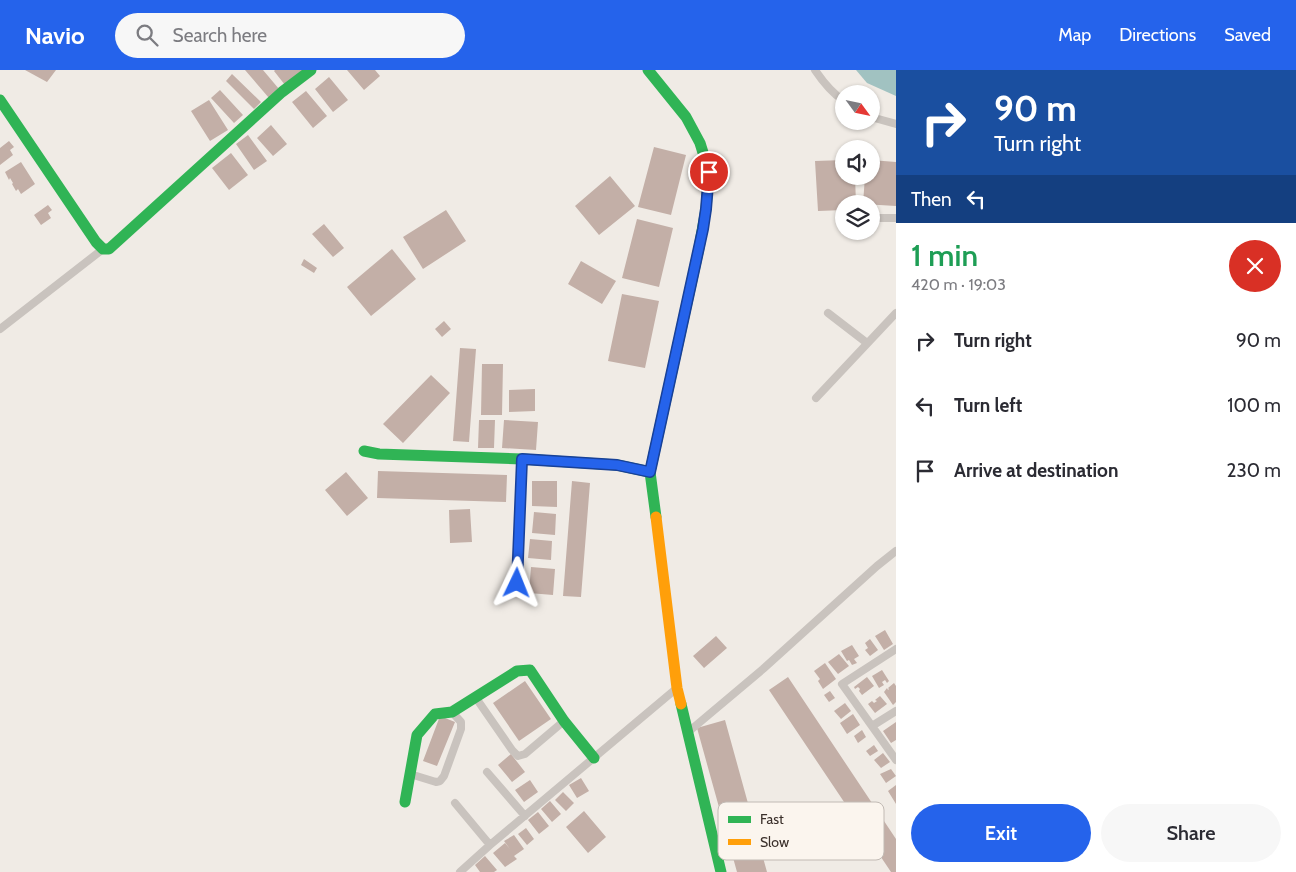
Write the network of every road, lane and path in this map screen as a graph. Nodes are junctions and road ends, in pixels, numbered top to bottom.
1 (311, 70) edge
2 (648, 70) edge
3 (815, 70) edge
4 (835, 94) edge
5 (0, 100) edge
6 (880, 120) edge
7 (896, 124) edge
8 (880, 218) edge
9 (896, 218) edge
10 (103, 249) junction
11 (828, 312) dead end
12 (896, 313) edge
13 (0, 328) edge
14 (867, 343) junction
15 (816, 398) dead end
16 (364, 451) dead end
17 (522, 459) junction
18 (650, 472) junction
19 (896, 551) edge
20 (517, 583) dead end
21 (896, 649) edge
22 (677, 688) junction
23 (476, 698) junction
24 (896, 711) edge
25 (452, 712) junction
26 (564, 721) junction
27 (872, 726) junction
28 (687, 733) junction
29 (594, 758) junction
30 (896, 760) edge
31 (486, 772) dead end
32 (410, 774) junction
33 (405, 802) dead end
34 (455, 803) dead end
35 (525, 816) junction
36 (490, 845) junction
37 (718, 860) edge
38 (460, 872) edge

1 - 10 street
2 - 18 street
3 - 4 street
5 - 10 street
6 - 7 street
8 - 9 street
10 - 13 street
11 - 14 street
12 - 14 street
14 - 15 street
16 - 17 street
17 - 18 street
17 - 20 street
18 - 22 street
19 - 28 street
21 - 27 street
22 - 28 street
22 - 29 street
23 - 25 street
23 - 26 street
23 - 26 street
24 - 27 street
25 - 32 street
25 - 32 street
26 - 29 street
27 - 30 street
28 - 37 street
29 - 35 street
31 - 35 street
32 - 33 street
34 - 36 street
35 - 36 street
36 - 38 street

